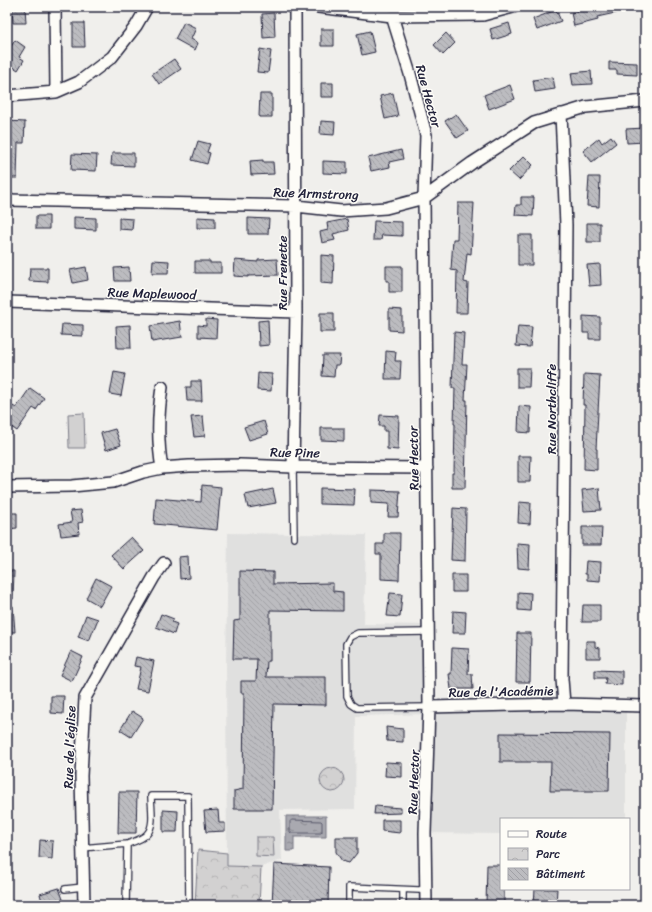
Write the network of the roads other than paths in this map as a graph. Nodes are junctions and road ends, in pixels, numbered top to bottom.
1 (55, 7) edge
2 (147, 7) edge
3 (295, 7) edge
4 (318, 7) edge
5 (513, 7) edge
6 (392, 16) junction
7 (56, 92) junction
8 (7, 96) edge
9 (645, 101) edge
10 (561, 114) junction
11 (424, 198) junction
12 (7, 200) edge
13 (296, 206) junction
14 (7, 302) edge
15 (296, 312) junction
16 (162, 387) dead end
17 (293, 467) junction
18 (162, 468) junction
19 (427, 468) junction
20 (7, 487) edge
21 (294, 538) dead end
22 (164, 564) dead end
23 (428, 632) junction
24 (564, 704) junction
25 (645, 706) edge
26 (429, 707) junction
27 (127, 844) junction
28 (82, 848) junction
29 (83, 886) junction
30 (65, 889) dead end
31 (426, 889) junction
32 (403, 890) junction
33 (84, 905) edge
34 (126, 905) edge
35 (189, 905) edge
36 (349, 905) edge
37 (402, 905) edge
38 (426, 905) edge

1 - 7 street
2 - 7 street
3 - 13 street, Rue Frenette
4 - 6 street
5 - 6 street
6 - 11 street, Rue Hector
7 - 8 street
9 - 10 street, Rue Armstrong
10 - 11 street, Rue Armstrong
10 - 24 street, Rue Northcliffe
11 - 13 street, Rue Armstrong
11 - 19 street, Rue Hector
12 - 13 street, Rue Armstrong
13 - 15 street, Rue Frenette
14 - 15 street, Rue Maplewood
15 - 17 street, Rue Frenette
16 - 18 street
17 - 18 street, Rue Pine
17 - 19 street, Rue Pine
17 - 21 lane, Rue Frenette
18 - 20 street, Rue Pine
19 - 23 street, Rue Hector
22 - 28 street, Rue de l'église
23 - 26 street, Rue Hector
23 - 26 lane, Rue de l'Académie
24 - 25 street, Rue de l'Académie
24 - 26 street, Rue de l'Académie
26 - 31 street, Rue Hector
27 - 28 lane
27 - 34 lane
27 - 35 lane
28 - 29 street, Rue de l'église
29 - 30 lane
29 - 33 street, Rue de l'église
31 - 32 lane
31 - 38 street, Rue Hector
32 - 36 lane
32 - 37 lane

